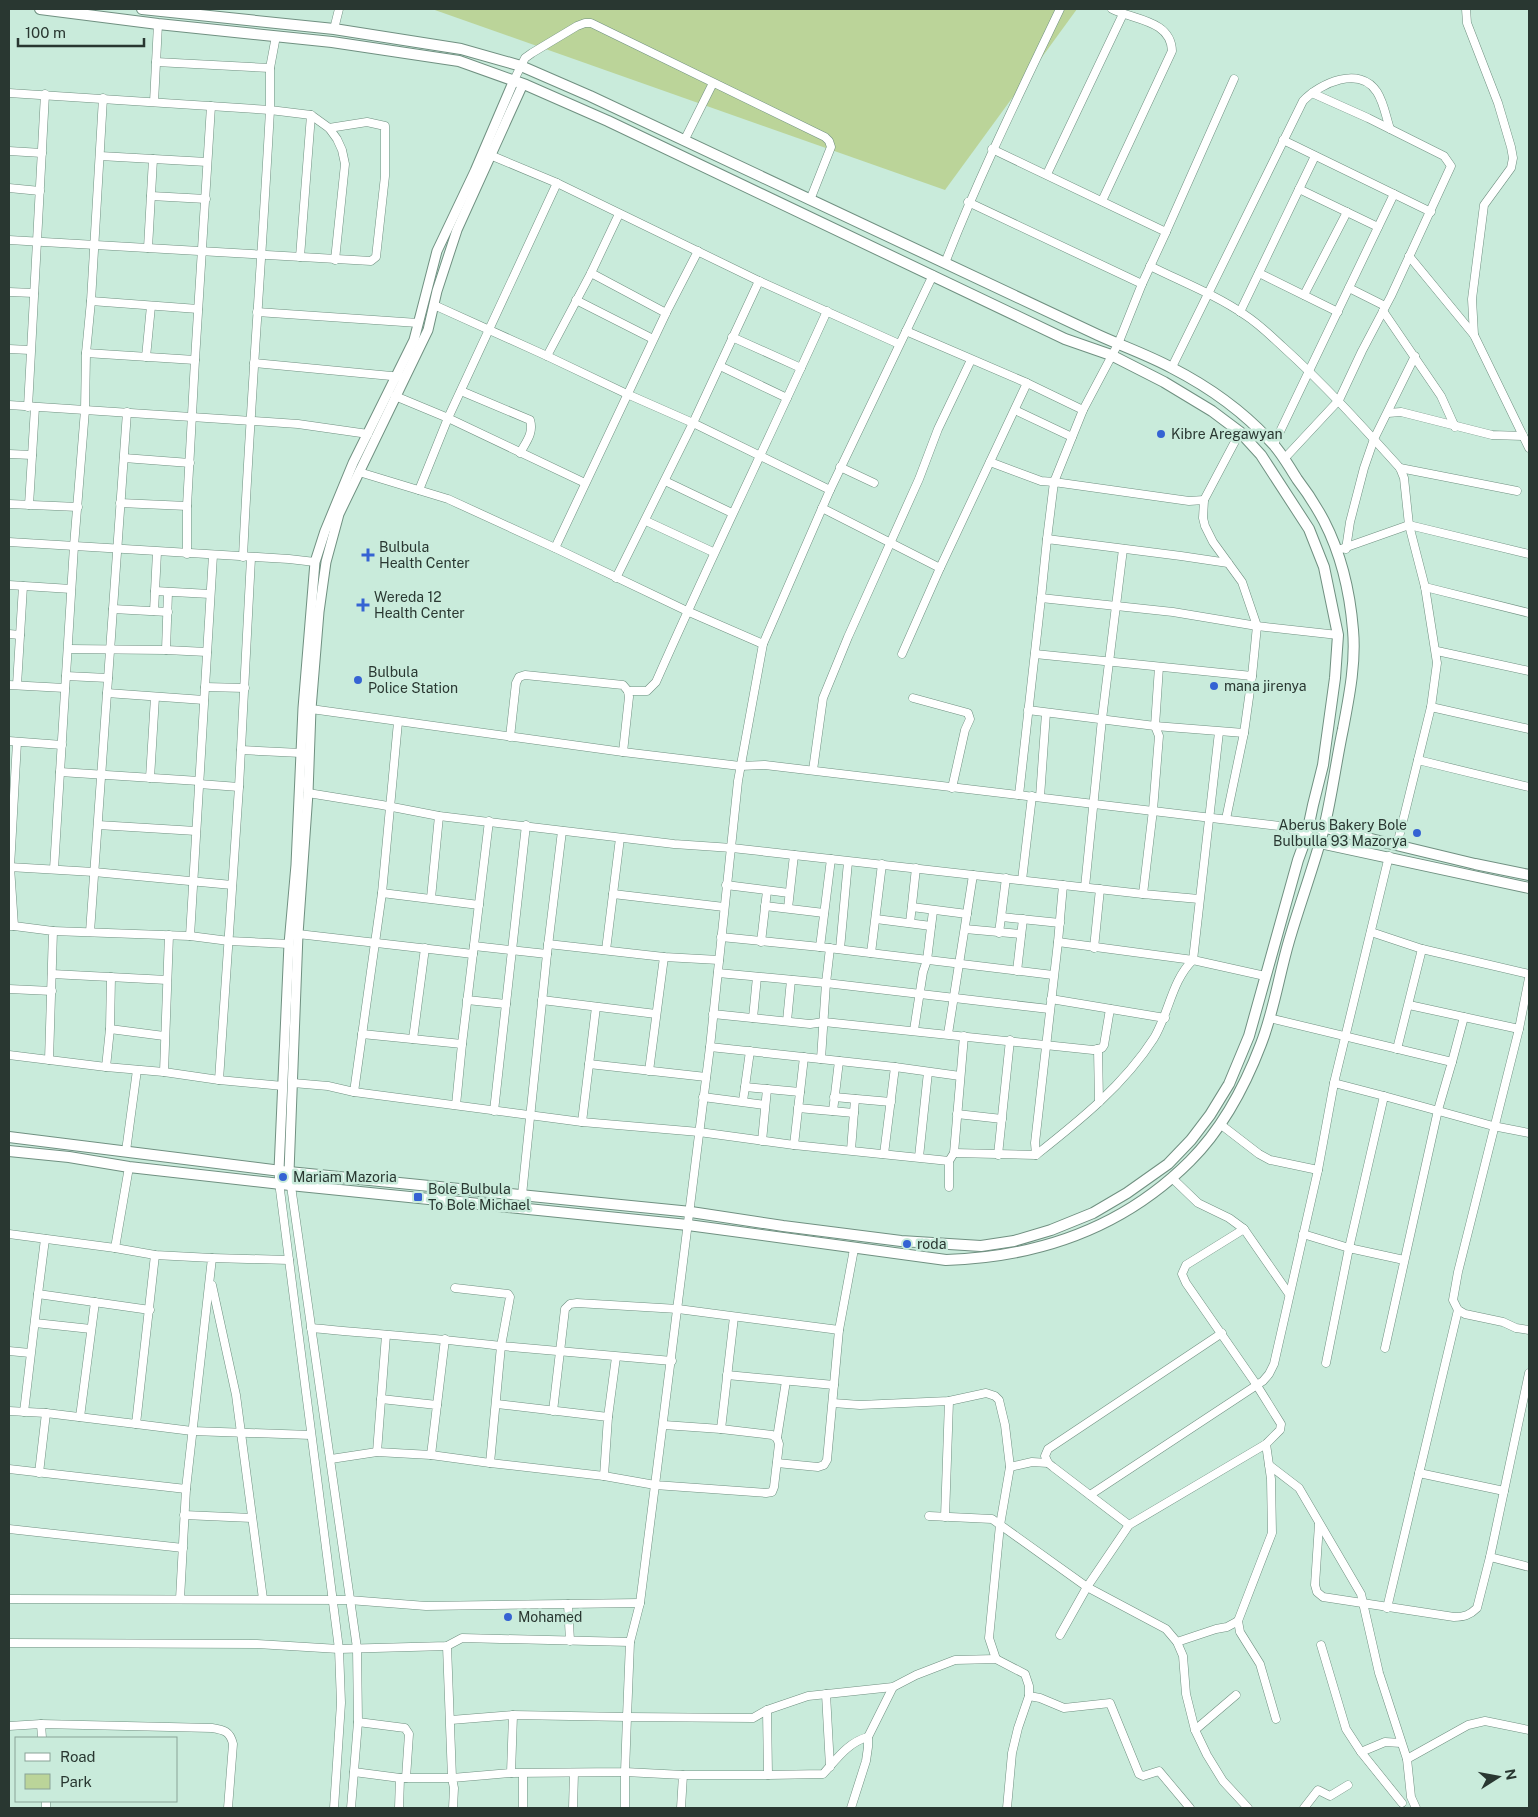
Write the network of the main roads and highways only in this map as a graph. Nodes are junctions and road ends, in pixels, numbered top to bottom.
1 (40, 9) edge
2 (142, 9) edge
3 (159, 10) edge
4 (222, 13) edge
5 (1309, 824) junction
6 (1324, 827) junction
7 (1306, 838) junction
8 (1320, 843) junction
9 (1529, 875) edge
10 (1529, 888) edge
11 (1235, 1070) junction
12 (1247, 1076) junction
13 (9, 1137) edge
14 (9, 1151) edge
15 (1051, 1230) junction
16 (1057, 1242) junction

1 - 5 main road
2 - 3 main road
3 - 4 main road
4 - 6 main road
5 - 6 main road
5 - 7 main road
6 - 8 main road
6 - 9 main road
7 - 8 main road
7 - 11 main road
8 - 10 main road
8 - 12 main road
11 - 12 main road
11 - 15 main road
12 - 16 main road
13 - 15 main road
14 - 16 main road
15 - 16 main road

